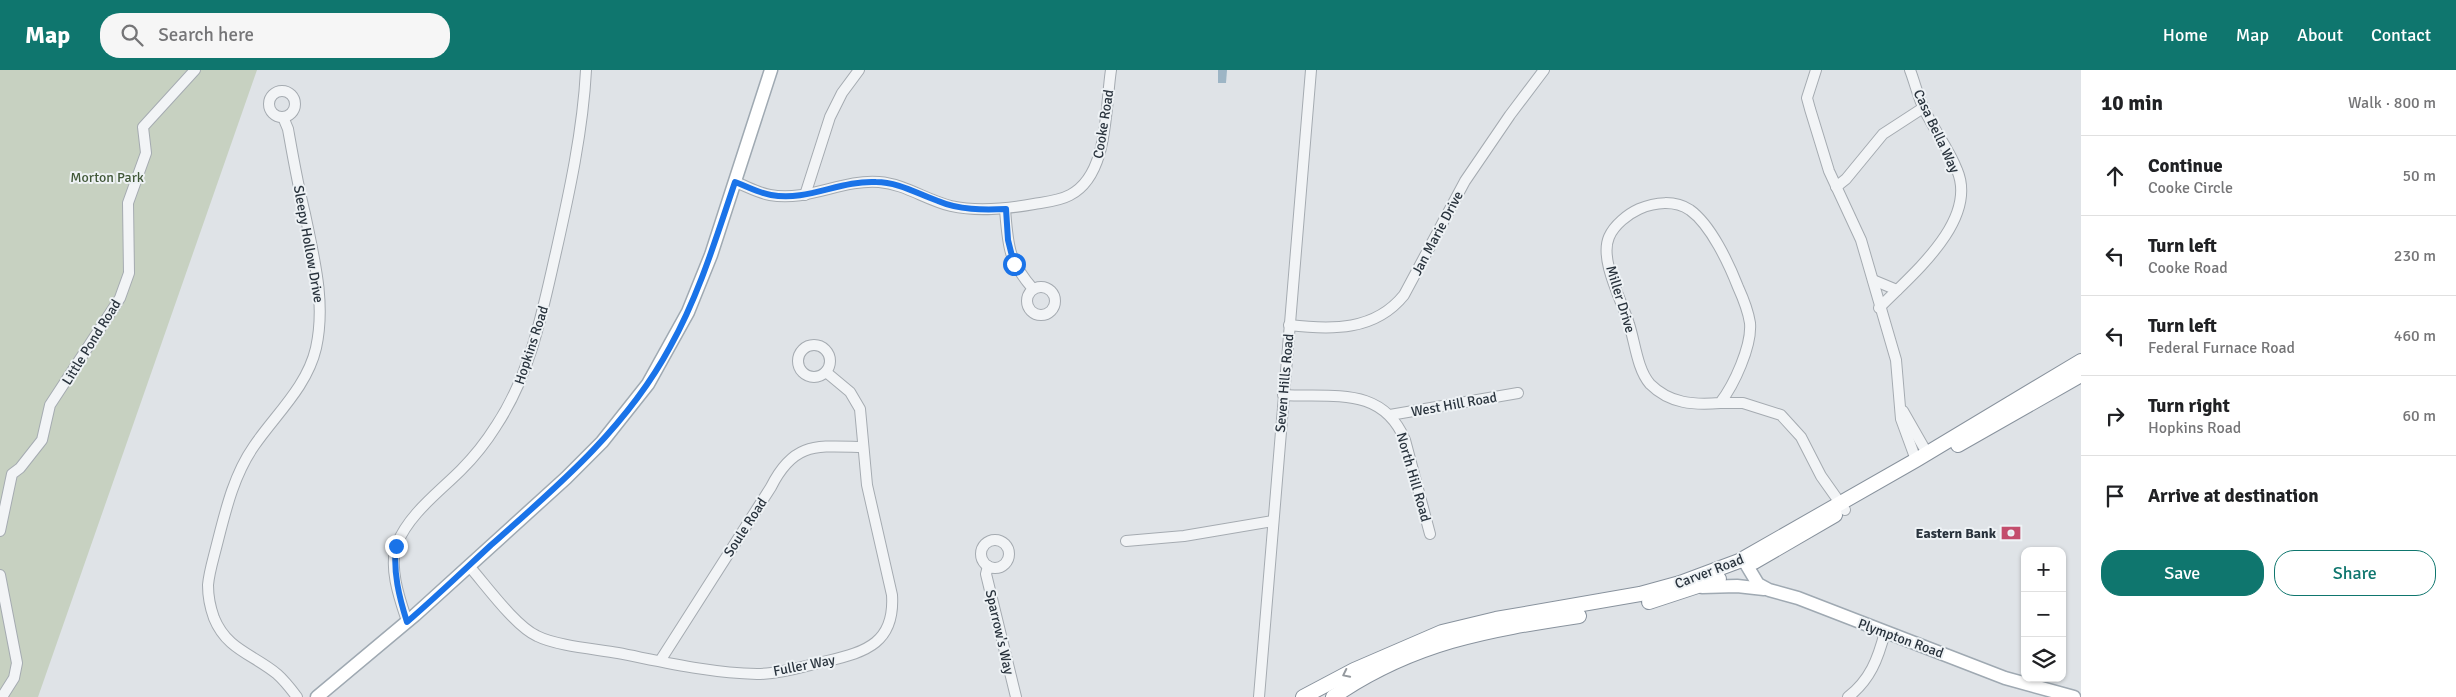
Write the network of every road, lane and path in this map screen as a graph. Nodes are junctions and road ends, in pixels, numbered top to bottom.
1 (195, 70) edge
2 (586, 70) edge
3 (770, 70) edge
4 (859, 70) edge
5 (1111, 70) edge
6 (1311, 70) edge
7 (1544, 70) edge
8 (1816, 70) edge
9 (1910, 70) edge
10 (1924, 108) junction
11 (283, 117) dead end
12 (735, 182) junction
13 (1836, 187) junction
14 (806, 195) junction
15 (1006, 209) junction
16 (1873, 280) junction
17 (1033, 289) dead end
18 (1897, 290) junction
19 (1880, 308) junction
20 (1289, 325) junction
21 (2081, 361) edge
22 (826, 372) dead end
23 (2081, 376) edge
24 (1518, 393) dead end
25 (1283, 395) junction
26 (1720, 403) junction
27 (1390, 415) junction
28 (863, 447) junction
29 (1922, 456) junction
30 (1843, 506) junction
31 (1273, 521) junction
32 (0, 531) edge
33 (1430, 534) dead end
34 (1126, 542) dead end
35 (1745, 562) junction
36 (469, 566) junction
37 (988, 566) dead end
38 (0, 575) edge
39 (1697, 587) junction
40 (1769, 590) junction
41 (407, 622) junction
42 (1885, 632) junction
43 (660, 661) junction
44 (2, 697) edge
45 (297, 697) edge
46 (317, 697) edge
47 (1016, 697) edge
48 (1259, 697) edge
49 (1303, 697) edge
50 (1334, 697) edge
51 (1848, 697) edge
52 (2074, 697) edge

1 - 32 street, Little Pond Road
2 - 41 street, Hopkins Road
3 - 12 main road
4 - 14 street
5 - 15 street, Cooke Road
6 - 20 street, Seven Hills Road
7 - 20 street, Jan Marie Drive
8 - 13 street
9 - 10 street, Casa Bella Way
10 - 13 street
10 - 18 street, Casa Bella Way
11 - 45 street, Sleepy Hollow Drive
12 - 14 street, Cooke Road
12 - 36 main road
13 - 16 street
14 - 15 street, Cooke Road
15 - 17 street
16 - 18 street
16 - 19 street
18 - 19 street, Casa Bella Way
19 - 29 street
20 - 25 street, Seven Hills Road
21 - 29 highway, Carver Road
22 - 28 street, Fuller Way
23 - 30 highway, Carver Road
24 - 27 street, West Hill Road
25 - 27 street, North Hill Road
25 - 31 street, Seven Hills Road
26 - 26 street, Miller Drive
26 - 30 street, Miller Drive
27 - 33 street, North Hill Road
28 - 43 street, Soule Road
28 - 43 street, Fuller Way
29 - 30 highway, Carver Road
30 - 35 highway, Carver Road
31 - 34 street
31 - 48 street, Seven Hills Road
35 - 39 highway, Carver Road
35 - 40 main road, Plympton Road
35 -> 49 highway, Carver Road
36 - 41 main road
36 - 43 street, Fuller Way
37 - 47 street, Sparrow's Way
38 - 44 street
39 - 40 main road
39 - 50 highway, Carver Road
40 - 42 main road, Plympton Road
41 - 46 main road
42 - 51 street
42 - 52 main road, Plympton Road

